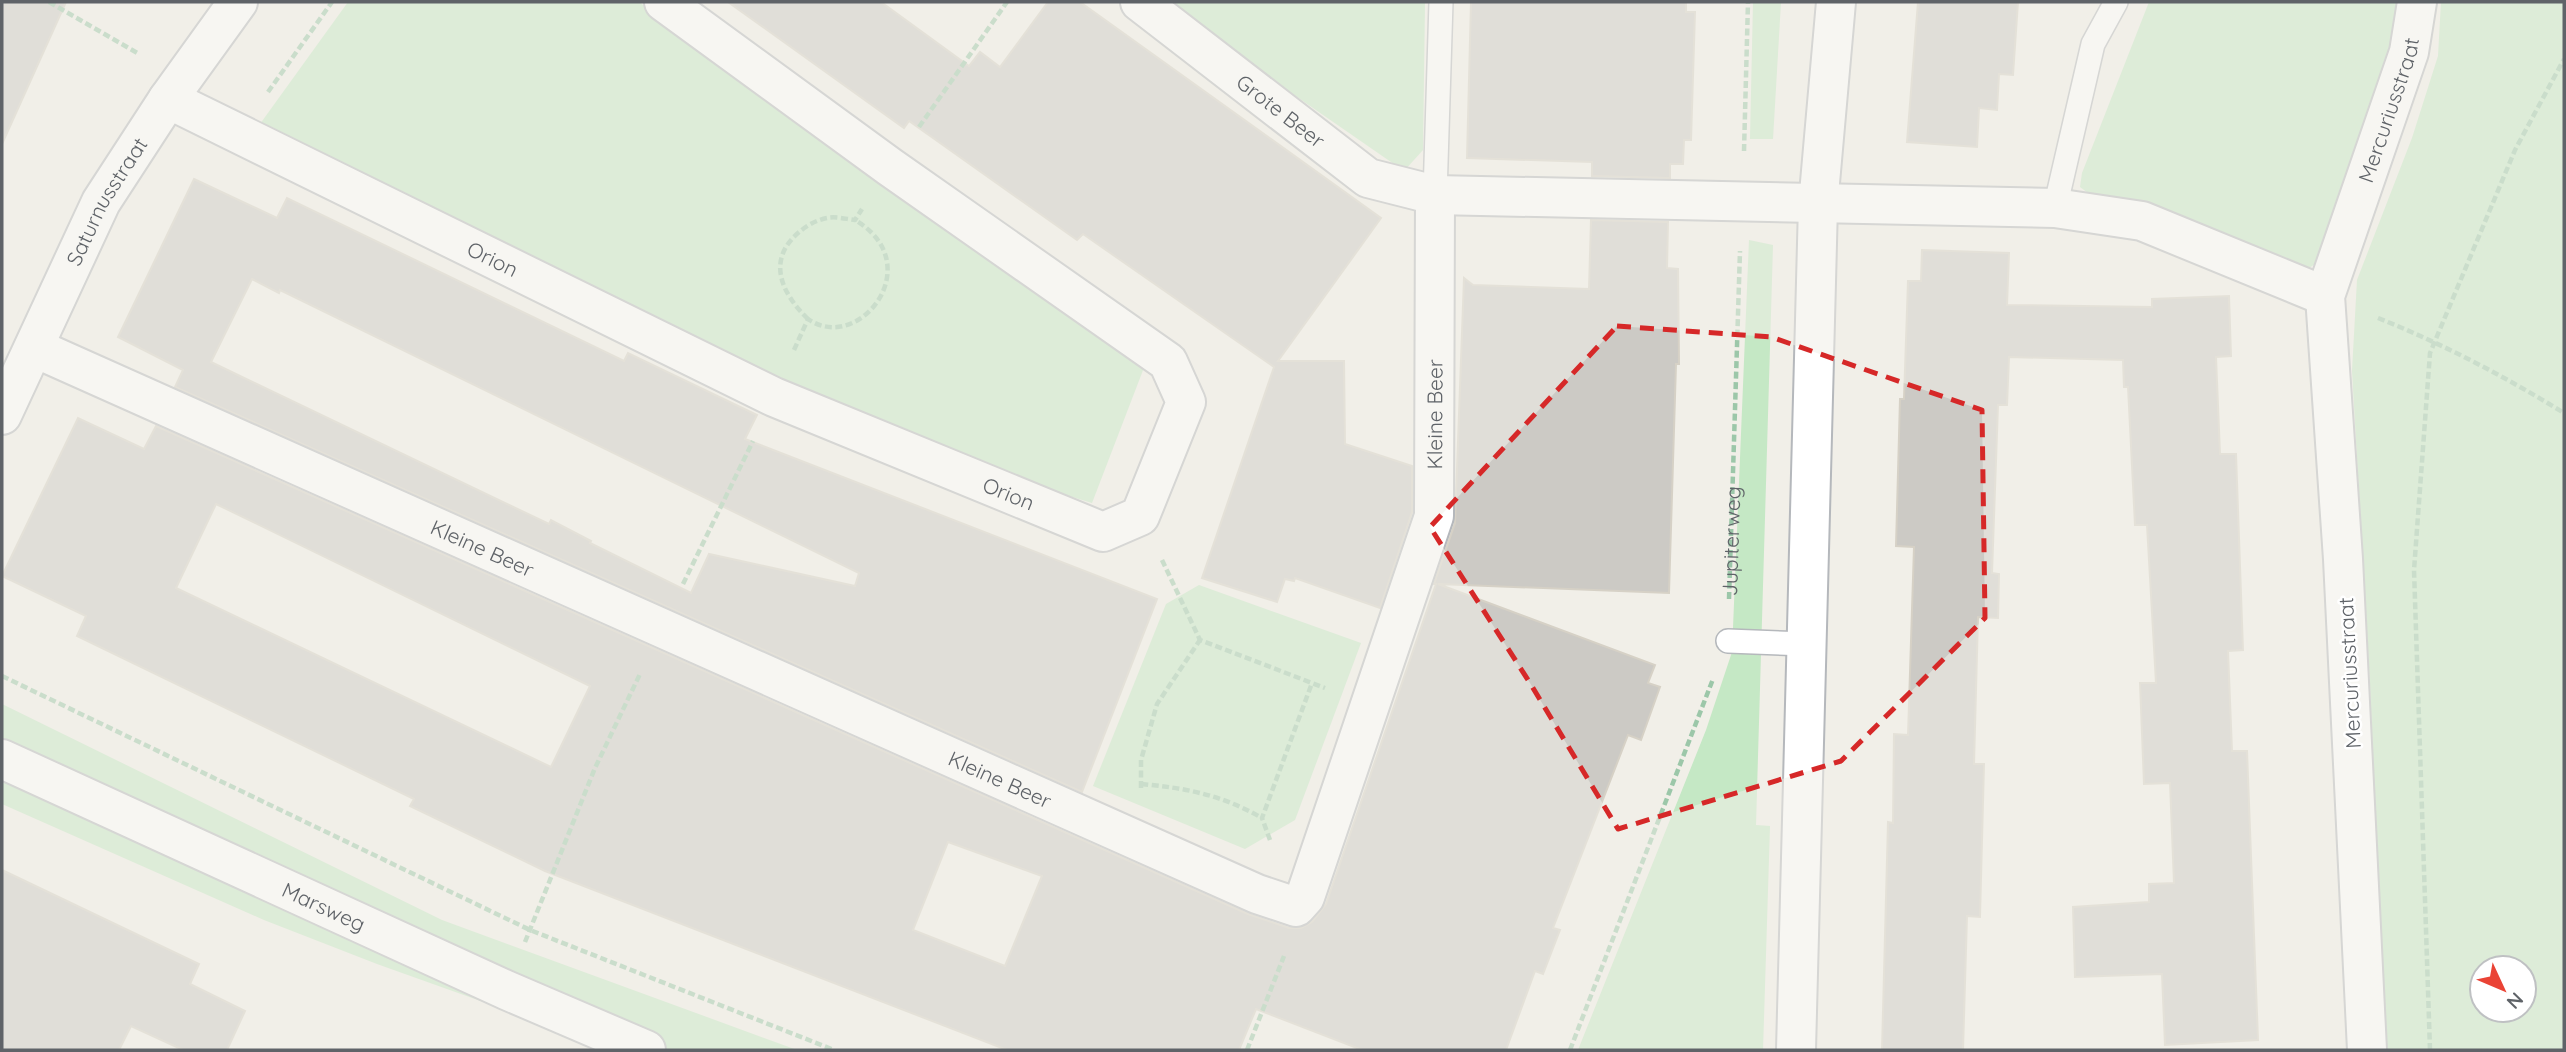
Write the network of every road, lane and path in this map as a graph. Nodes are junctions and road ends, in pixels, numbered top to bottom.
1 (49, 2) edge
2 (238, 2) edge
3 (332, 2) edge
4 (664, 2) edge
5 (1007, 2) edge
6 (1140, 2) edge
7 (1441, 2) edge
8 (1748, 2) edge
9 (1836, 2) edge
10 (2116, 2) edge
11 (2417, 2) edge
12 (2564, 59) edge
13 (176, 89) junction
14 (239, 134) junction
15 (890, 167) junction
16 (1435, 195) junction
17 (1742, 203) junction
18 (1818, 205) junction
19 (2055, 208) junction
20 (855, 220) junction
21 (2325, 296) junction
22 (808, 319) junction
23 (2435, 341) junction
24 (34, 348) junction
25 (774, 397) junction
26 (2564, 413) edge
27 (2, 415) edge
28 (1140, 516) junction
29 (662, 628) junction
30 (1200, 640) junction
31 (1728, 641) junction
32 (1807, 644) junction
33 (2, 676) edge
34 (1369, 704) junction
35 (2, 758) edge
36 (1141, 784) junction
37 (1262, 818) dead end
38 (1131, 838) junction
39 (1296, 907) junction
40 (530, 930) junction
41 (506, 990) junction
42 (646, 1050) edge
43 (834, 1050) edge
44 (1247, 1050) edge
45 (1570, 1050) edge
46 (1796, 1050) edge
47 (2367, 1050) edge
48 (2430, 1050) edge

1 - 13 path
2 - 13 street, Saturnusstraat
3 - 14 path
4 - 15 street
5 - 15 path
6 - 16 street, Grote Beer
7 - 16 lane
8 - 17 path, Jupiterweg
9 - 18 street
10 - 19 lane
11 - 21 street, Mercuriusstraat
12 - 23 path
13 - 14 street, Orion
13 - 24 street, Saturnusstraat
14 - 25 street, Orion
15 - 20 path
15 - 28 street
16 - 17 street, Grote Beer
16 - 34 street, Kleine Beer
17 - 18 street, Grote Beer
17 - 31 path, Jupiterweg
18 - 19 street
18 - 32 street
19 - 21 street
20 - 22 path
20 - 22 path
21 - 23 path
21 - 47 street, Mercuriusstraat
22 - 25 path
23 - 26 path
23 - 48 path
24 - 27 street, Saturnusstraat
24 - 29 street, Kleine Beer
25 - 28 street, Orion
25 - 29 path
28 - 30 path
29 - 38 street, Kleine Beer
29 - 40 path
30 - 34 path
30 - 36 path
31 - 32 lane
31 - 45 path, Jupiterweg
32 - 46 street
33 - 40 path
34 - 39 street, Kleine Beer
35 - 41 street, Marsweg
36 - 37 path
36 - 38 path
38 - 39 street, Kleine Beer
39 - 44 path
40 - 41 path
40 - 43 path
41 - 42 street, Marsweg

